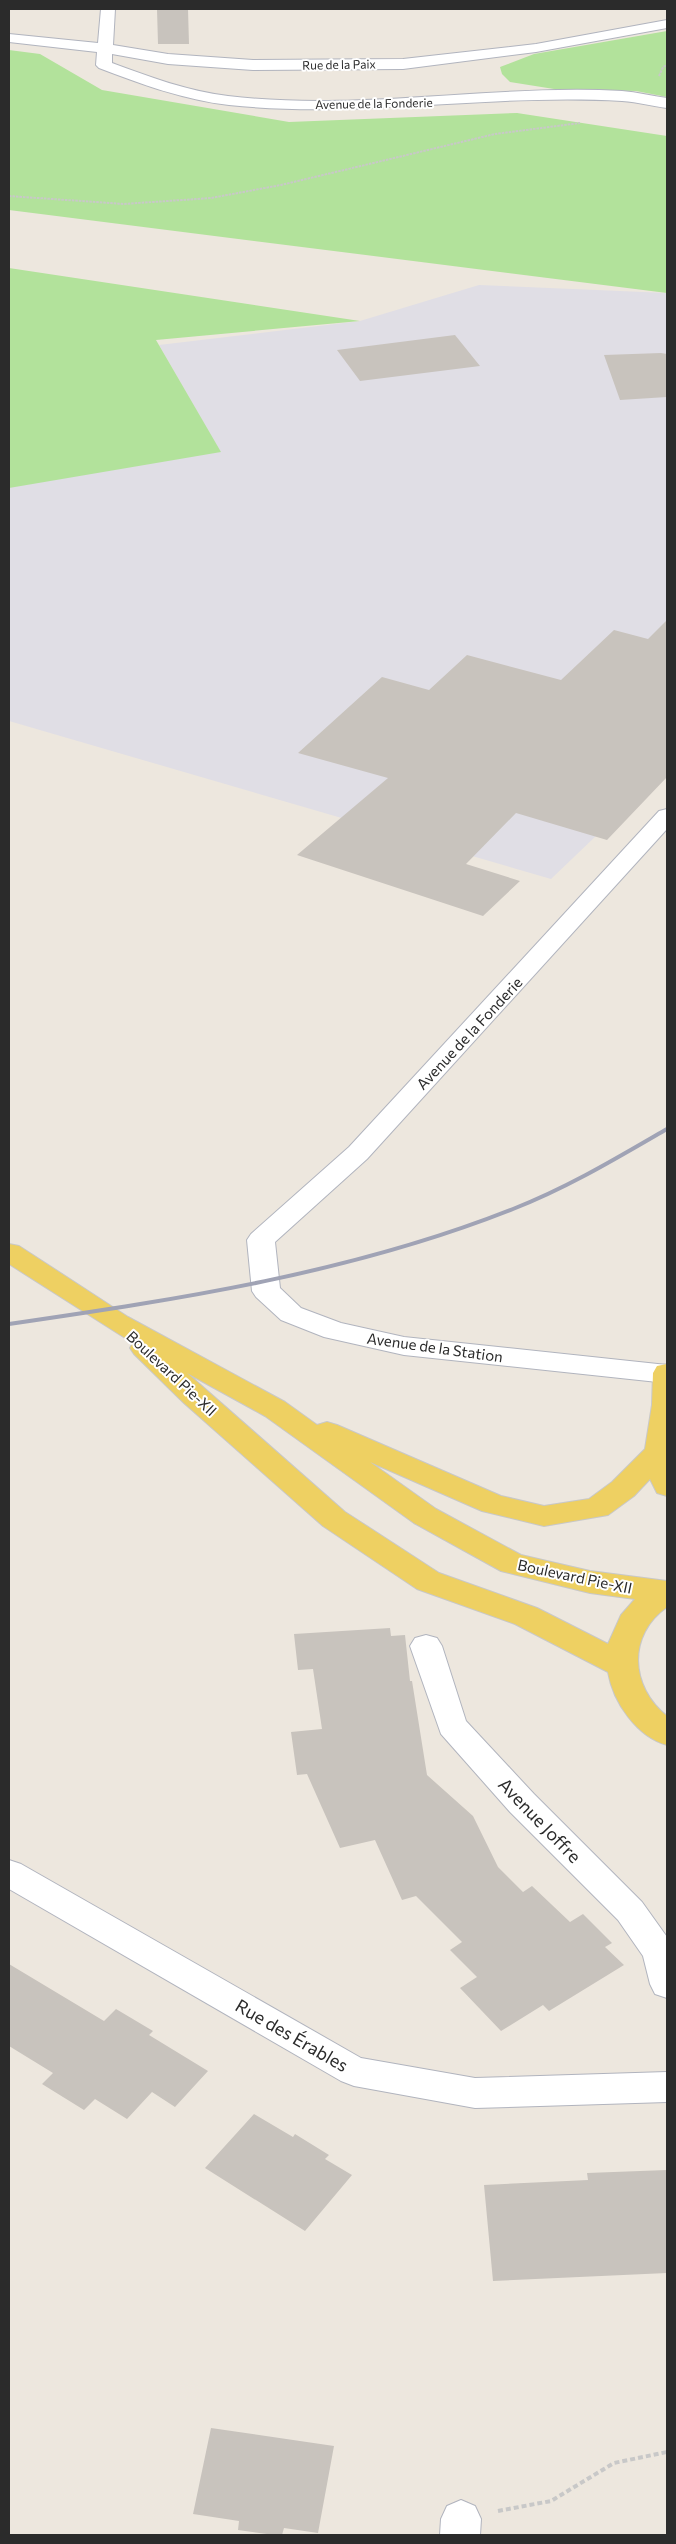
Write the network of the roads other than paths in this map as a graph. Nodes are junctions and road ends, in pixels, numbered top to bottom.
1 (108, 9) edge
2 (667, 24) edge
3 (9, 38) edge
4 (104, 48) junction
5 (667, 103) edge
6 (667, 816) edge
7 (261, 1240) joint
8 (9, 1252) edge
9 (118, 1323) junction
10 (667, 1374) edge
11 (667, 1406) edge
12 (275, 1409) junction
13 (659, 1452) junction
14 (667, 1486) edge
15 (665, 1593) edge
16 (426, 1646) dead end
17 (620, 1664) junction
18 (667, 1733) edge
19 (9, 1873) edge
20 (667, 1984) edge
21 (667, 2087) edge

1 - 4 street
2 - 4 street, Rue de la Paix
3 - 4 street, Rue de la Paix
4 - 5 street, Avenue de la Fonderie
6 - 7 street, Avenue de la Fonderie
7 - 10 street, Avenue de la Station
8 - 9 main road
9 - 12 main road, Boulevard Pie-XII
9 - 17 main road, Boulevard Pie-XII
10 - 11 main road, Avenue de la Station
11 - 13 main road, Avenue de la Station
12 - 13 main road
12 - 15 main road, Boulevard Pie-XII
13 - 14 main road, Avenue de la Station
15 - 17 main road
16 - 20 street, Avenue Joffre
17 - 18 main road
19 - 21 street, Rue des Érables

